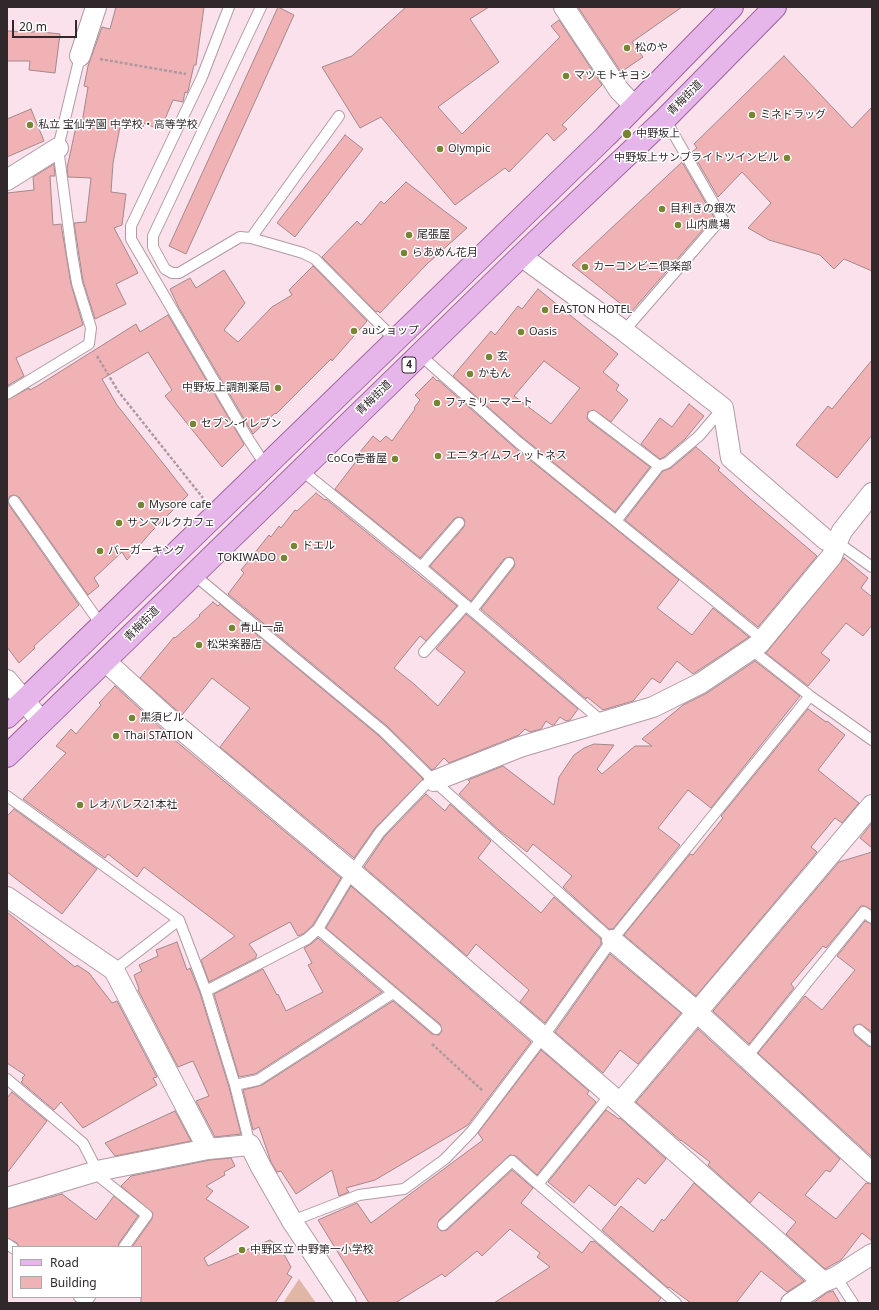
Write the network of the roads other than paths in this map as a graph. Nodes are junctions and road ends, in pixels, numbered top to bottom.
1 (96, 7) edge
2 (229, 7) edge
3 (261, 7) edge
4 (564, 7) edge
5 (775, 7) edge
6 (724, 10) edge
7 (80, 56) joint
8 (635, 107) junction
9 (339, 116) dead end
10 (665, 118) junction
11 (58, 148) junction
12 (7, 180) edge
13 (250, 238) junction
14 (521, 256) junction
15 (624, 331) junction
16 (395, 340) junction
17 (419, 354) junction
18 (7, 394) edge
19 (723, 408) junction
20 (593, 416) dead end
21 (266, 466) junction
22 (659, 466) junction
23 (300, 469) junction
24 (872, 493) edge
25 (14, 501) dead end
26 (616, 521) junction
27 (459, 523) dead end
28 (837, 542) junction
29 (509, 563) dead end
30 (872, 566) edge
31 (421, 567) junction
32 (193, 574) junction
33 (469, 608) junction
34 (102, 626) junction
35 (759, 644) junction
36 (424, 652) dead end
37 (105, 661) junction
38 (7, 680) edge
39 (810, 696) junction
40 (24, 700) junction
41 (7, 717) edge
42 (42, 722) junction
43 (604, 723) junction
44 (872, 740) edge
45 (7, 756) edge
46 (434, 781) junction
47 (7, 796) edge
48 (872, 805) edge
49 (352, 872) junction
50 (7, 898) edge
51 (872, 918) edge
52 (179, 920) junction
53 (318, 929) junction
54 (612, 940) junction
55 (114, 970) junction
56 (206, 991) junction
57 (394, 993) junction
58 (697, 1012) junction
59 (436, 1029) road end
60 (859, 1030) dead end
61 (543, 1037) junction
62 (872, 1041) edge
63 (746, 1058) junction
64 (7, 1079) edge
65 (235, 1085) junction
66 (615, 1099) junction
67 (250, 1145) junction
68 (208, 1149) junction
69 (97, 1171) junction
70 (872, 1173) edge
71 (538, 1184) junction
72 (7, 1198) edge
73 (292, 1221) junction
74 (443, 1224) dead end
75 (125, 1246) edge
76 (872, 1254) edge
77 (830, 1280) junction
78 (346, 1303) edge
79 (676, 1303) edge
80 (791, 1303) edge
81 (853, 1303) edge

1 - 7 street
2 - 21 lane
3 - 13 lane
4 - 8 street
5 - 10 main road, 青梅街道 / 4
6 - 8 main road
7 - 11 lane
8 - 16 main road
9 - 13 lane
10 - 14 main road, 青梅街道 / 4
10 - 15 lane
11 - 12 street
11 - 18 lane
13 - 16 lane
14 - 15 street
14 - 17 main road, 青梅街道 / 4
15 - 19 street
16 - 21 main road
17 - 23 main road, 青梅街道 / 4
17 - 26 lane
19 - 22 lane
19 - 28 street
20 - 22 lane
21 - 34 main road
22 - 26 lane
23 - 31 lane
23 - 32 main road, 青梅街道 / 4
24 - 28 street
25 - 34 lane
26 - 35 lane
27 - 31 lane
28 - 30 lane
28 - 35 street
29 - 33 lane
31 - 33 lane
32 - 37 main road, 青梅街道 / 4
32 - 46 lane
33 - 36 lane
33 - 43 lane
34 - 40 main road
35 - 39 lane
35 - 43 street
37 - 42 main road, 青梅街道 / 4
37 - 49 street
38 - 40 street
39 - 44 lane
39 - 54 lane
40 - 41 main road
40 - 42 street
42 - 45 main road, 青梅街道 / 4
43 - 46 street
46 - 49 lane
46 - 54 lane
47 - 52 lane
48 - 58 street
49 - 53 lane
49 - 61 street
50 - 55 street
51 - 63 lane
52 - 55 lane
52 - 56 lane
53 - 56 lane
53 - 57 lane
54 - 58 street
54 - 61 lane
55 - 68 street
56 - 65 lane
57 - 59 lane
57 - 65 lane
58 - 63 street
58 - 66 street
60 - 62 lane
61 - 66 street
61 - 73 lane
63 - 70 street
64 - 69 lane
65 - 67 lane
66 - 71 lane
66 - 77 street
67 - 68 street
67 - 73 street
68 - 69 street
69 - 72 street
69 - 75 lane
71 - 74 lane
71 - 79 lane
73 - 78 street
76 - 77 street
77 - 80 street
77 - 81 lane

